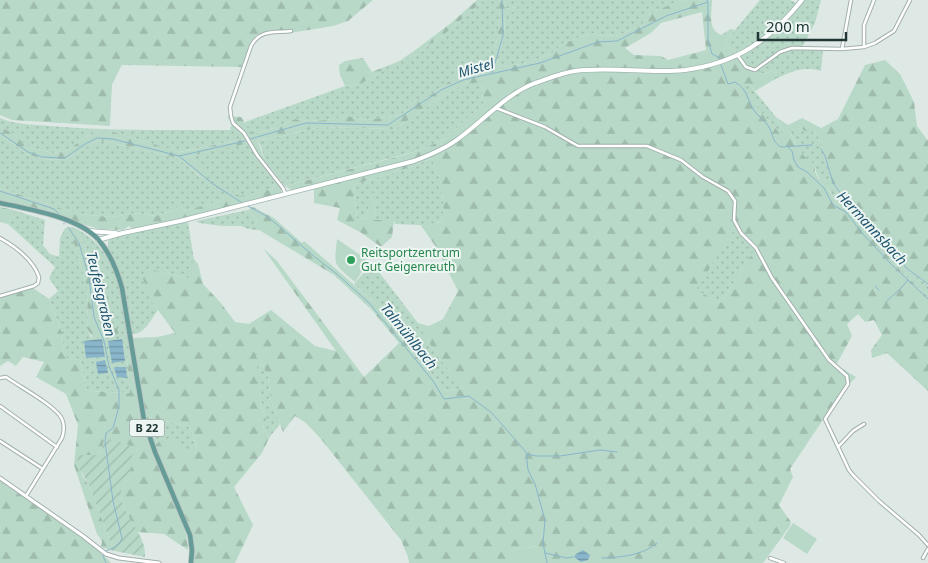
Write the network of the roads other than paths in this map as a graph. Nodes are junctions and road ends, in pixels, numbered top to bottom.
1 (802, 0) edge
2 (850, 0) edge
3 (874, 0) edge
4 (910, 0) edge
5 (291, 31) dead end
6 (864, 47) junction
7 (842, 49) junction
8 (738, 56) junction
9 (496, 108) junction
10 (285, 194) junction
11 (0, 202) edge
12 (84, 229) junction
13 (107, 235) junction
14 (0, 238) edge
15 (98, 240) junction
16 (107, 252) junction
17 (0, 296) edge
18 (0, 378) edge
19 (0, 406) edge
20 (864, 424) dead end
21 (0, 441) edge
22 (57, 447) junction
23 (838, 447) junction
24 (43, 469) junction
25 (0, 478) edge
26 (26, 496) junction
27 (928, 545) edge
28 (928, 549) edge
29 (770, 558) dead end
30 (923, 558) dead end
31 (159, 563) edge
32 (191, 563) edge
33 (784, 563) edge

1 - 8 main road
2 - 7 street
3 - 6 street
4 - 6 street
5 - 10 street
6 - 7 street
7 - 8 street
8 - 9 main road
9 - 10 main road
9 - 23 street
10 - 13 main road
11 - 12 main road, B 22
12 - 13 main road
12 - 15 main road, B 22
13 - 15 main road
13 - 16 main road
14 - 17 street
15 - 16 main road, B 22
16 - 32 main road, B 22
18 - 22 street
19 - 22 street
20 - 23 street
21 - 24 street
22 - 24 street
23 - 27 street
24 - 26 street
25 - 26 street
26 - 31 street
28 - 30 street
29 - 33 street

